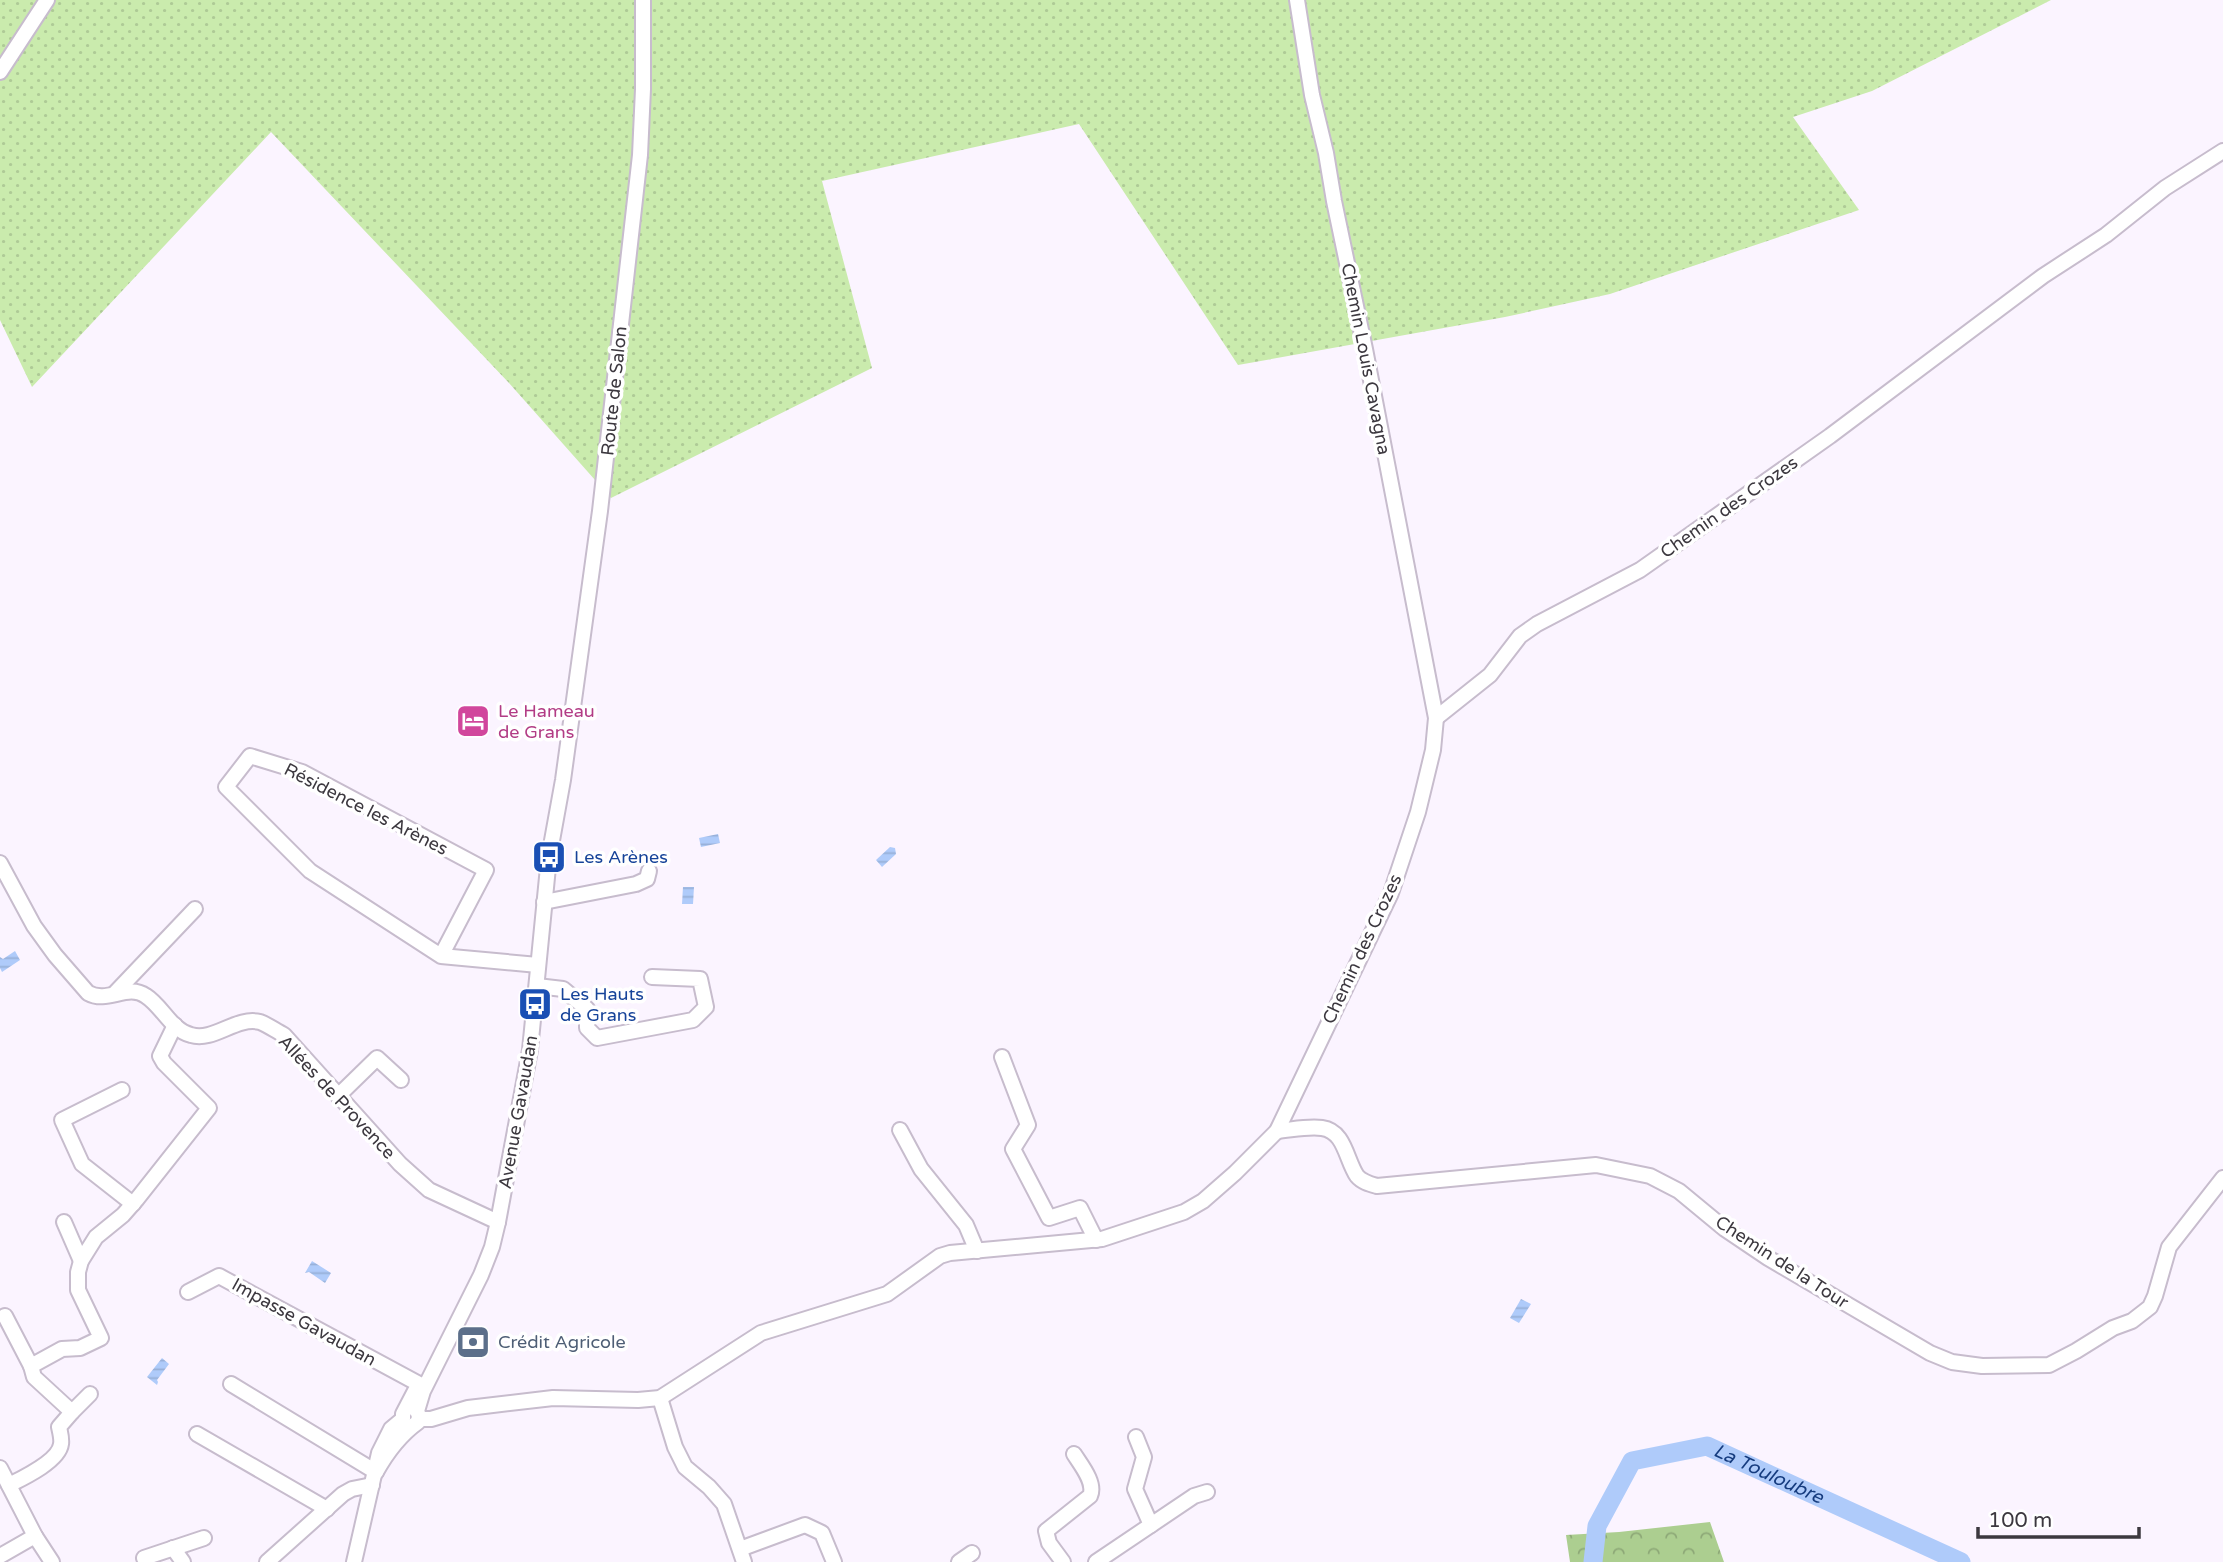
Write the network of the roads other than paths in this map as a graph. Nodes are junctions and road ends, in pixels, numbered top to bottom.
1 (47, 0) edge
2 (643, 0) edge
3 (1297, 0) edge
4 (0, 72) edge
5 (2223, 151) edge
6 (1436, 718) junction
7 (563, 780) joint
8 (0, 863) edge
9 (649, 871) dead end
10 (544, 902) junction
11 (195, 909) dead end
12 (441, 956) junction
13 (538, 965) junction
14 (652, 977) dead end
15 (537, 986) junction
16 (111, 997) junction
17 (175, 1025) junction
18 (1002, 1057) dead end
19 (401, 1080) dead end
20 (122, 1090) dead end
21 (338, 1096) junction
22 (900, 1130) dead end
23 (1277, 1131) junction
24 (2223, 1178) edge
25 (133, 1204) junction
26 (64, 1222) dead end
27 (498, 1222) junction
28 (1096, 1240) junction
29 (977, 1251) junction
30 (81, 1261) junction
31 (188, 1292) dead end
32 (5, 1317) dead end
33 (444, 1350) junction
34 (31, 1366) junction
35 (231, 1384) dead end
36 (419, 1384) junction
37 (90, 1394) dead end
38 (660, 1398) junction
39 (72, 1412) junction
40 (412, 1417) junction
41 (197, 1434) dead end
42 (1136, 1437) dead end
43 (1074, 1454) dead end
44 (0, 1468) edge
45 (374, 1479) junction
46 (9, 1485) junction
47 (1207, 1492) dead end
48 (327, 1508) junction
49 (1151, 1525) junction
50 (35, 1536) junction
51 (204, 1538) dead end
52 (173, 1548) junction
53 (972, 1553) dead end
54 (742, 1555) edge
55 (0, 1556) edge
56 (144, 1558) dead end
57 (52, 1562) edge
58 (183, 1562) edge
59 (267, 1562) edge
60 (354, 1562) edge
61 (834, 1562) edge
62 (959, 1562) edge
63 (1063, 1562) edge
64 (1096, 1562) edge

1 - 4 street
2 - 7 street, Route de Salon
3 - 6 street, Chemin Louis Cavagna
5 - 6 street, Chemin des Crozes
6 - 23 street, Chemin des Crozes
7 - 10 street, Avenue Gavaudan
8 - 16 street, Allées de Provence
9 - 10 street
10 - 13 street, Avenue Gavaudan
11 - 16 street
12 - 12 street, Résidence les Arènes
12 - 13 street, Résidence les Arènes
13 - 15 street, Avenue Gavaudan
14 - 15 street
15 - 27 street, Avenue Gavaudan
16 - 17 street, Allées de Provence
17 - 21 street, Allées de Provence
17 - 25 street
18 - 28 street
19 - 21 street
20 - 25 street
21 - 27 street, Allées de Provence
22 - 29 street
23 - 24 street, Chemin de la Tour
23 - 28 street, Chemin des Crozes
25 - 30 street
26 - 30 street
27 - 33 street, Avenue Gavaudan
28 - 29 street, Chemin des Crozes
29 - 38 street, Chemin des Crozes
30 - 34 street
31 - 36 street, Impasse Gavaudan
32 - 34 street
33 - 36 street, Avenue Gavaudan
33 - 40 street, Avenue Gavaudan
34 - 39 street
35 - 45 street
36 - 40 street, Avenue Gavaudan
37 - 39 street
38 - 40 street, Chemin des Crozes
38 - 54 street
39 - 46 street
40 - 45 street
41 - 48 street
42 - 49 street
43 - 63 street
44 - 46 street
45 - 48 street
45 - 60 street
46 - 50 street
47 - 49 street
48 - 59 street
49 - 64 street
50 - 55 street
50 - 57 street
51 - 52 street
52 - 56 street
52 - 58 street
53 - 62 street
54 - 61 street

